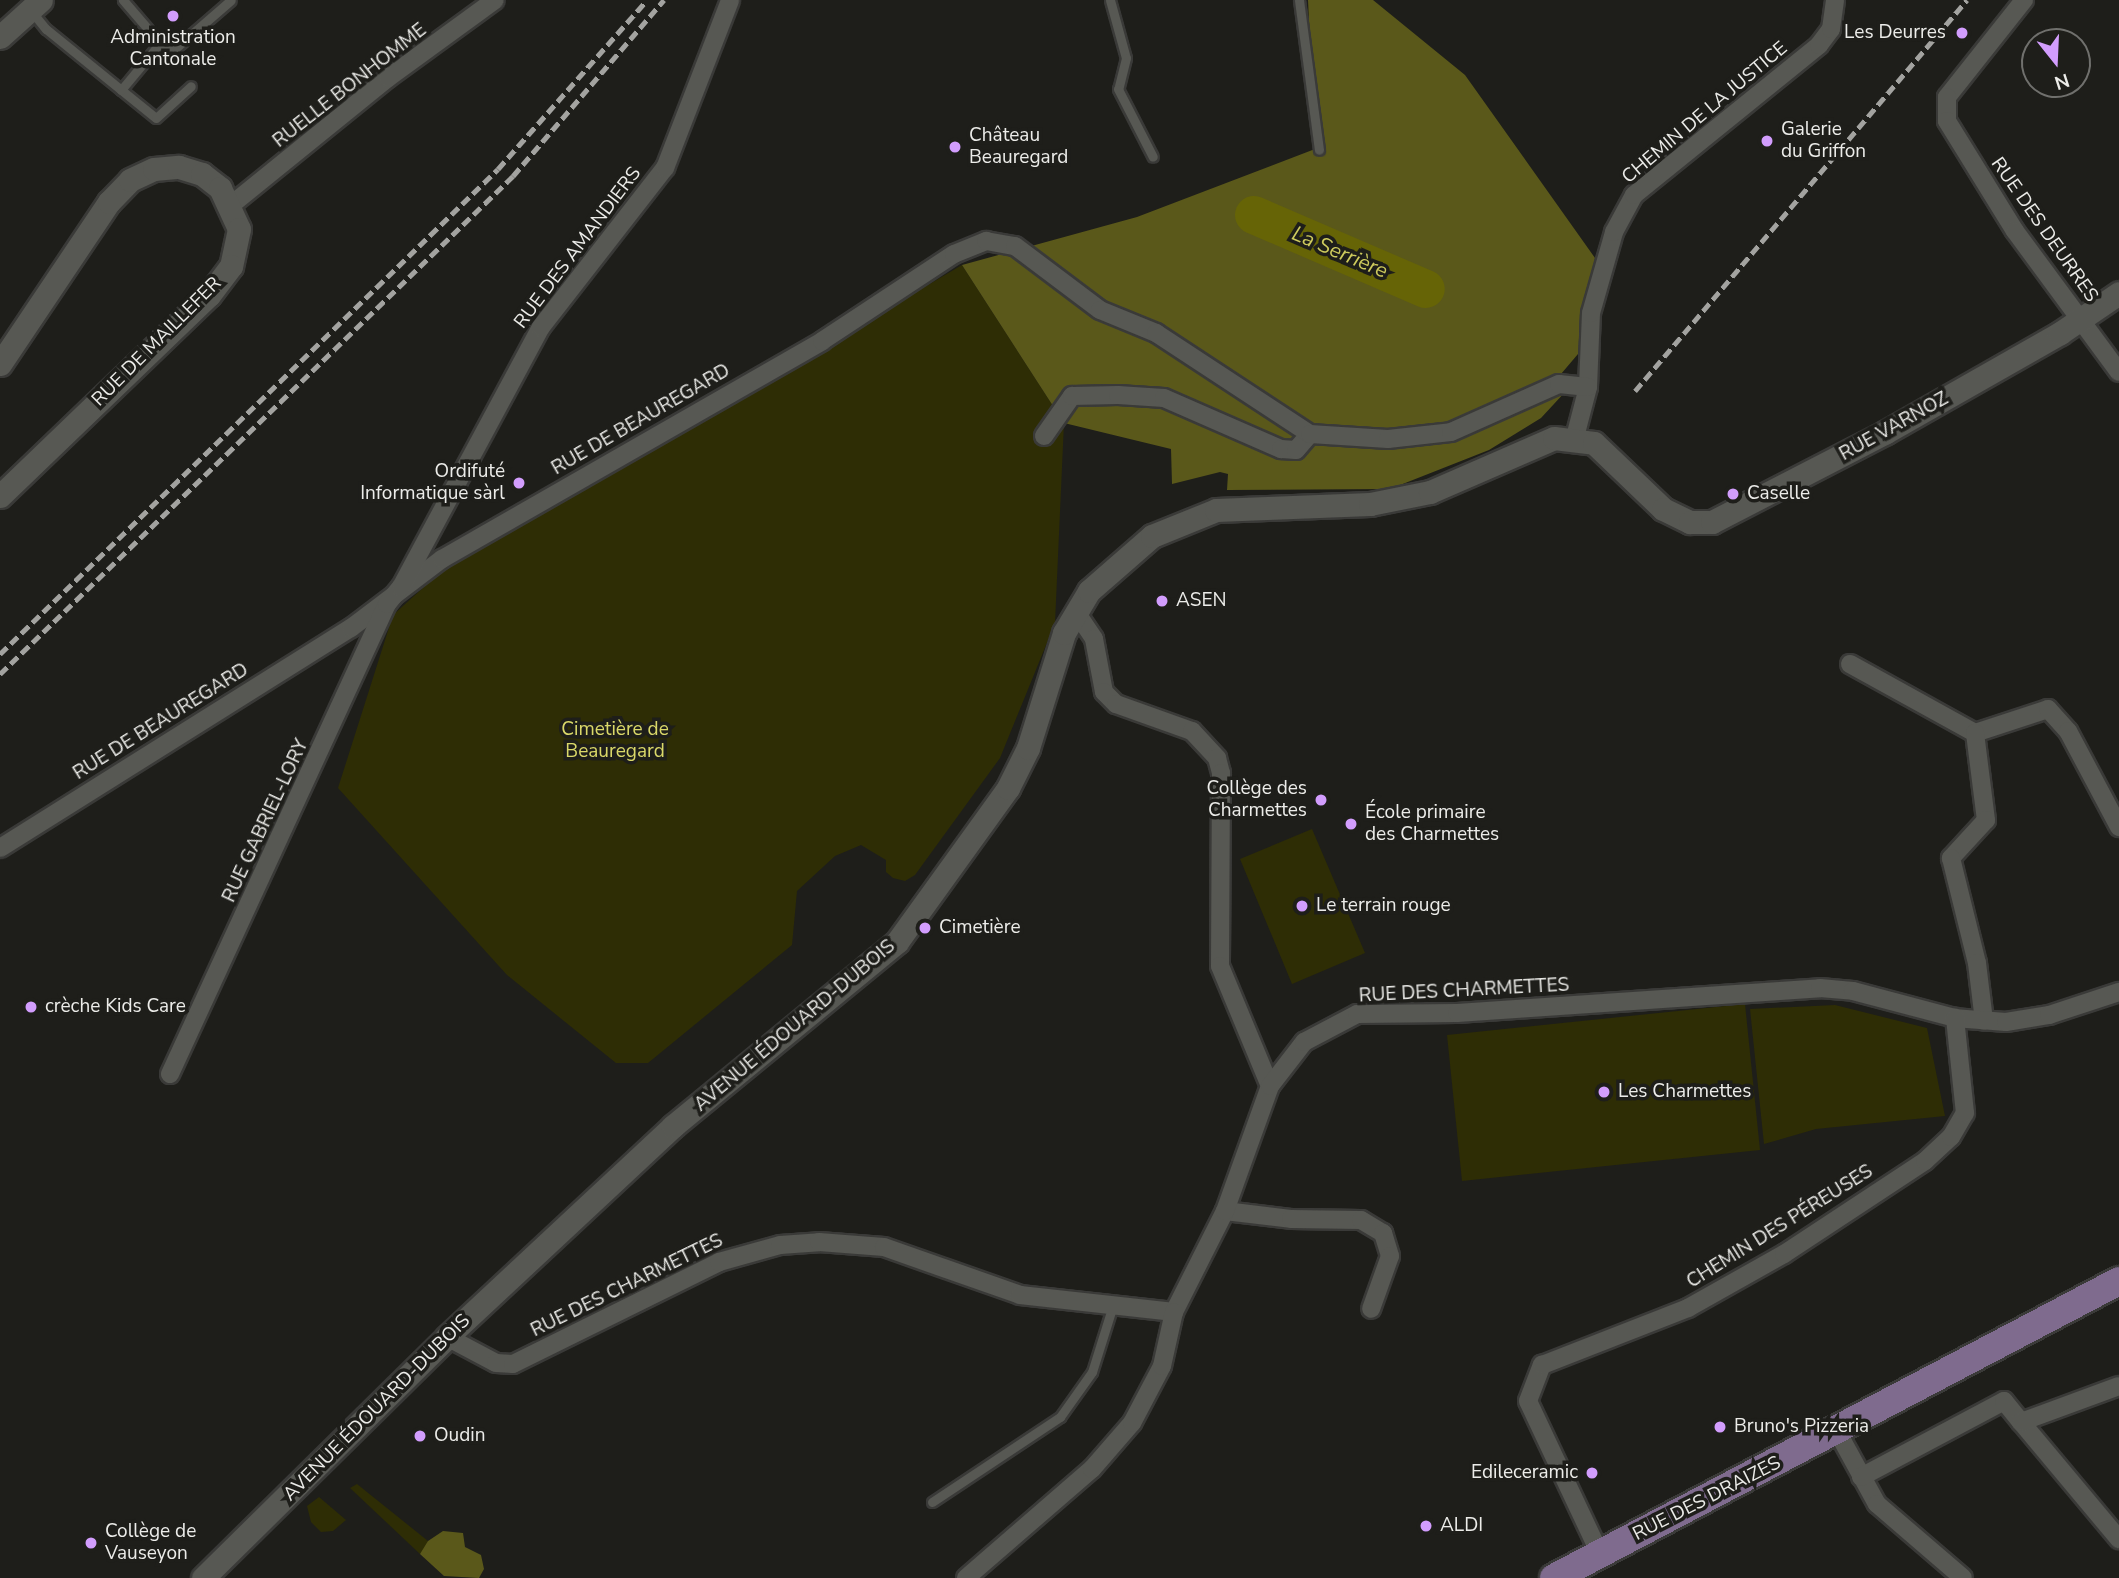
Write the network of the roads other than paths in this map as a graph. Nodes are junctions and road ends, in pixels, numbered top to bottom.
1 (123, 0) edge
2 (230, 0) edge
3 (495, 0) edge
4 (730, 0) edge
5 (1110, 0) edge
6 (1299, 0) edge
7 (1835, 0) edge
8 (2024, 0) edge
9 (35, 5) edge
10 (0, 37) edge
11 (160, 43) junction
12 (191, 86) dead end
13 (121, 90) junction
14 (1319, 150) dead end
15 (1153, 157) dead end
16 (231, 205) junction
17 (2119, 293) edge
18 (2081, 320) junction
19 (0, 364) edge
20 (2119, 372) edge
21 (1588, 387) junction
22 (1310, 434) junction
23 (1044, 436) dead end
24 (1575, 438) junction
25 (0, 496) edge
26 (401, 587) junction
27 (1076, 612) junction
28 (1850, 664) dead end
29 (1975, 733) junction
30 (2119, 827) edge
31 (0, 848) edge
32 (2119, 992) edge
33 (1955, 1018) junction
34 (1984, 1021) junction
35 (170, 1074) dead end
36 (1270, 1086) junction
37 (1225, 1211) junction
38 (2119, 1281) edge
39 (1112, 1307) junction
40 (1371, 1309) dead end
41 (1174, 1312) junction
42 (447, 1337) junction
43 (2119, 1386) edge
44 (2021, 1422) junction
45 (1837, 1431) junction
46 (1861, 1477) junction
47 (932, 1502) dead end
48 (2119, 1539) edge
49 (1600, 1555) junction
50 (203, 1578) edge
51 (966, 1578) edge
52 (1554, 1578) edge
53 (1963, 1578) edge

1 - 11 lane
2 - 11 lane
3 - 16 street, RUELLE BONHOMME
4 - 26 street, RUE DES AMANDIERS
5 - 15 lane
6 - 14 lane
7 - 21 street, CHEMIN DE LA JUSTICE
8 - 18 street, RUE DES DEURRES
9 - 10 street
9 - 13 lane
11 - 13 lane
12 - 13 lane
16 - 19 street
16 - 25 street, RUE DE MAILLEFER
17 - 18 street, RUE VARNOZ
18 - 20 street, RUE DES DEURRES
18 - 24 street, RUE VARNOZ
21 - 22 street
21 - 24 street, CHEMIN DE LA JUSTICE
22 - 23 street
22 - 26 street, RUE DE BEAUREGARD
24 - 27 street, AVENUE ÉDOUARD-DUBOIS
26 - 31 street, RUE DE BEAUREGARD
26 - 35 street, RUE GABRIEL-LORY
27 - 36 street
27 - 42 street, AVENUE ÉDOUARD-DUBOIS
28 - 29 street
29 - 30 street
29 - 34 street
32 - 34 street, RUE DES CHARMETTES
33 - 34 street, RUE DES CHARMETTES
33 - 36 street, RUE DES CHARMETTES
33 - 49 street, CHEMIN DES PÉREUSES
36 - 37 street, RUE DES CHARMETTES
37 - 40 street
37 - 41 street, RUE DES CHARMETTES
38 - 45 main road, RUE DES DRAIZES
39 - 41 street, RUE DES CHARMETTES
39 - 42 street, RUE DES CHARMETTES
39 - 47 lane
41 - 51 street
42 - 50 street, AVENUE ÉDOUARD-DUBOIS
43 - 44 street
44 - 46 street
44 - 48 street
45 - 46 street
45 - 49 main road, RUE DES DRAIZES
46 - 53 street
49 - 52 main road, RUE DES DRAIZES

